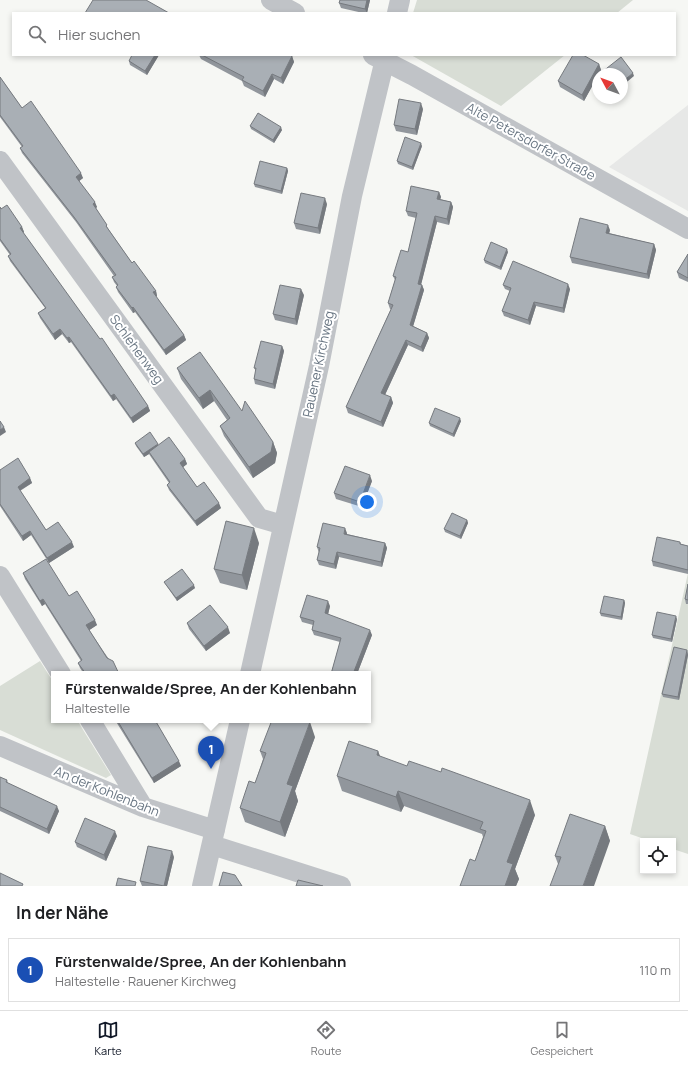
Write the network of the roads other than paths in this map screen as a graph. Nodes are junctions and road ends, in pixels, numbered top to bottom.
1 (271, 0) edge
2 (400, 0) edge
3 (294, 12) edge
4 (397, 12) edge
5 (381, 57) edge
6 (0, 161) edge
7 (688, 229) edge
8 (283, 525) junction
9 (0, 576) edge
10 (59, 671) edge
11 (251, 671) edge
12 (92, 723) edge
13 (239, 723) edge
14 (0, 746) edge
15 (143, 807) junction
16 (213, 837) junction
17 (202, 886) edge
18 (341, 886) edge

1 - 3 street
2 - 4 street
5 - 7 street, Alte Petersdorfer Straße
5 - 8 street, Rauener Kirchweg
6 - 8 street, Schlehenweg
8 - 11 street, Rauener Kirchweg
9 - 10 street
12 - 15 street
13 - 16 street
14 - 15 street, An der Kohlenbahn
15 - 16 street, An der Kohlenbahn
16 - 17 street
16 - 18 street, An der Kohlenbahn

